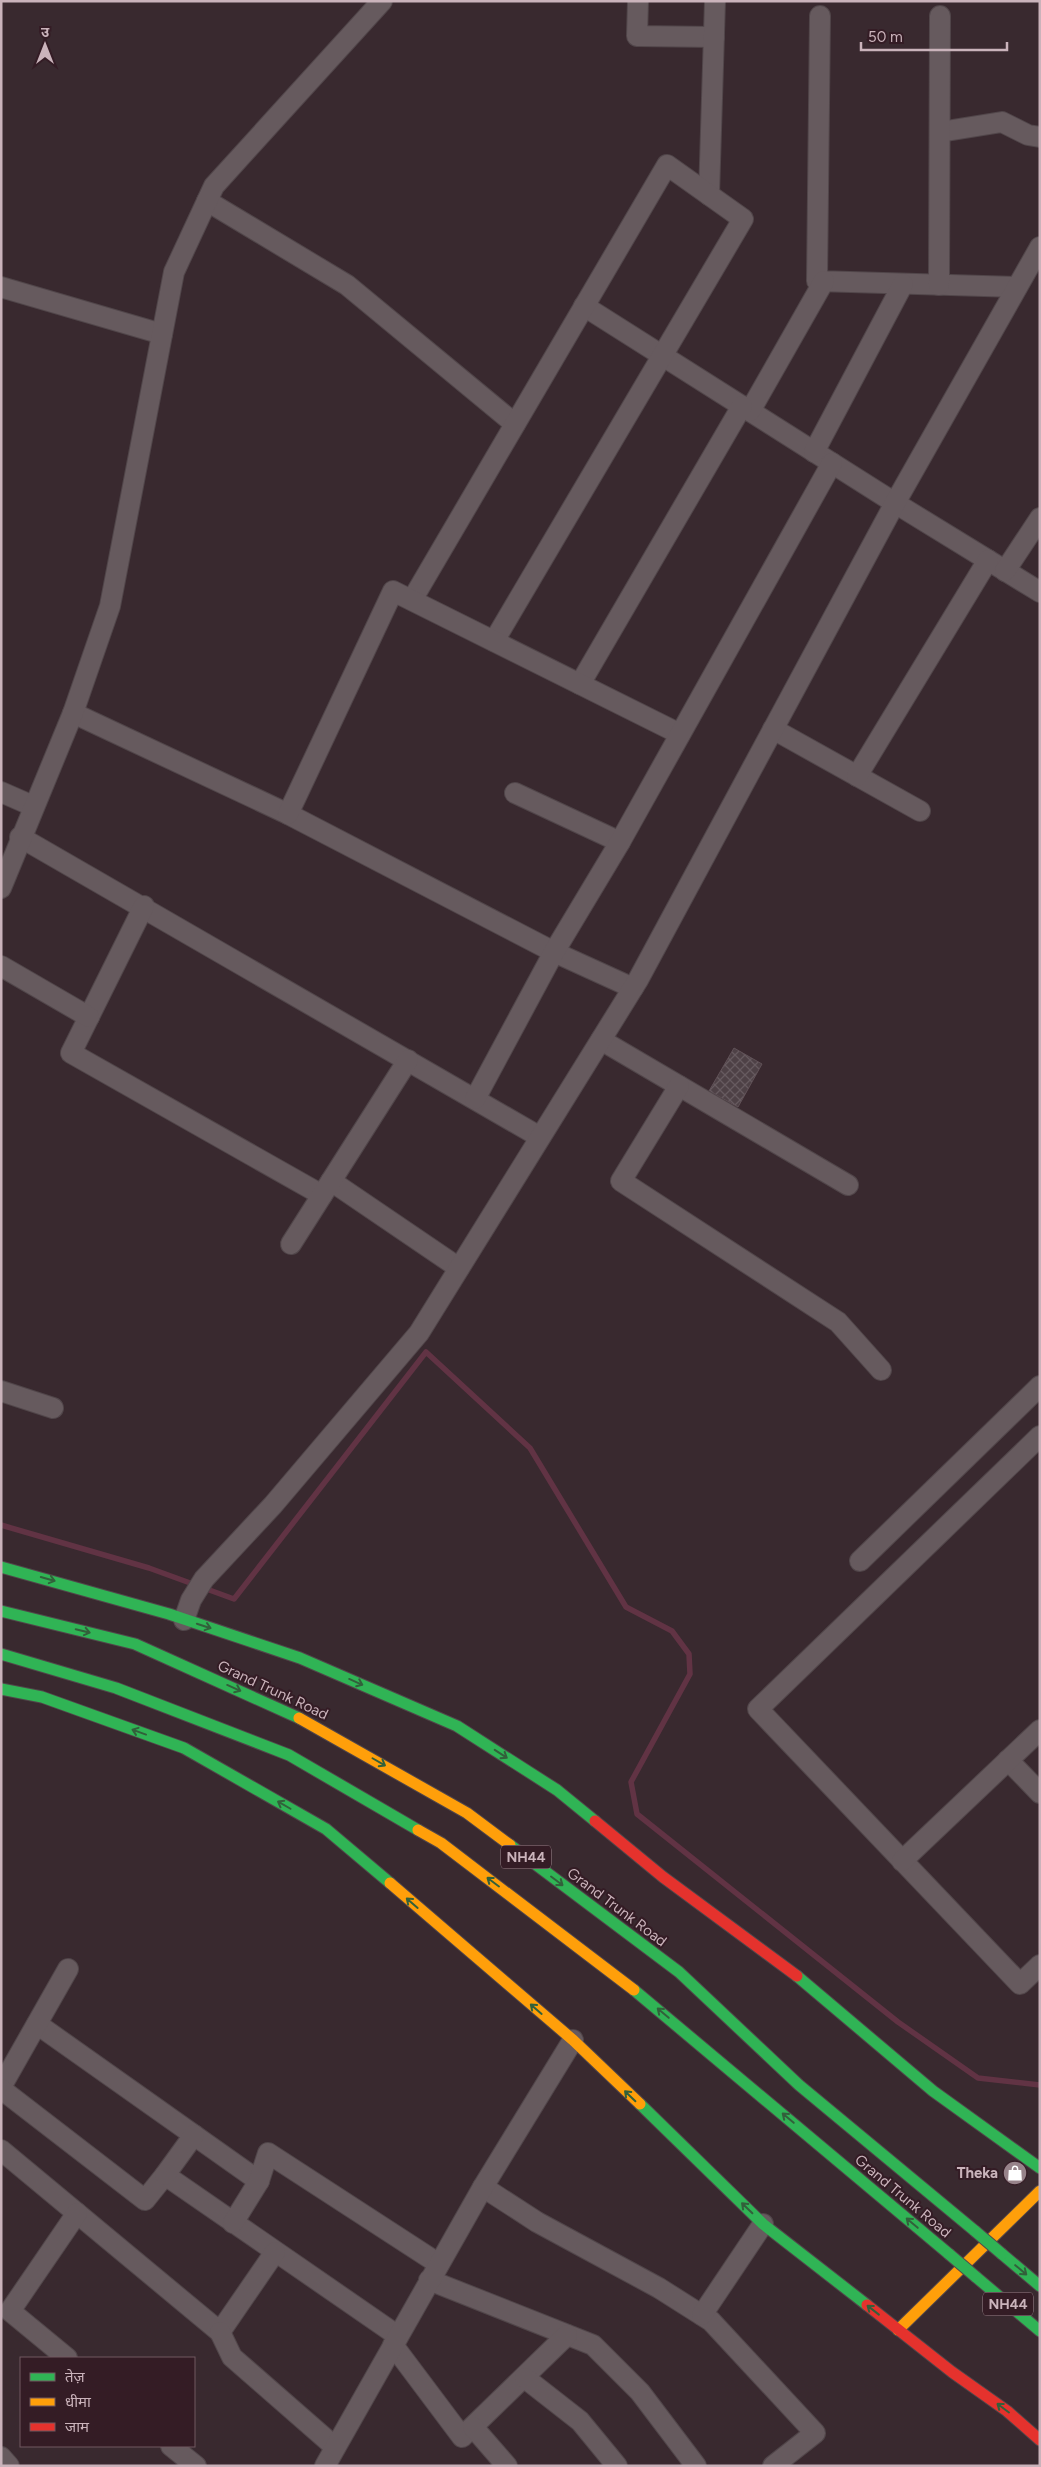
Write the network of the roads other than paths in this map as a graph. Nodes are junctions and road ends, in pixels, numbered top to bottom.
1 (382, 1) edge
2 (638, 1) edge
3 (715, 1) edge
4 (820, 16) dead end
5 (940, 16) dead end
6 (714, 37) junction
7 (940, 132) junction
8 (1040, 137) edge
9 (710, 196) junction
10 (207, 201) junction
11 (1040, 247) edge
12 (824, 281) junction
13 (903, 284) junction
14 (939, 285) junction
15 (1017, 287) junction
16 (1, 288) edge
17 (584, 306) junction
18 (162, 334) junction
19 (662, 356) junction
20 (746, 409) junction
21 (515, 424) junction
22 (814, 452) junction
23 (832, 463) junction
24 (895, 504) junction
25 (1040, 518) edge
26 (996, 566) junction
27 (1040, 592) edge
28 (412, 600) junction
29 (494, 641) junction
30 (580, 684) junction
31 (73, 713) junction
32 (773, 729) junction
33 (680, 734) junction
34 (857, 776) junction
35 (1, 792) edge
36 (514, 793) dead end
37 (34, 806) junction
38 (920, 811) dead end
39 (288, 814) junction
40 (20, 836) junction
41 (620, 842) junction
42 (1, 888) edge
43 (144, 906) junction
44 (554, 952) junction
45 (1, 966) edge
46 (633, 988) junction
47 (89, 1017) junction
48 (601, 1040) junction
49 (408, 1060) junction
50 (679, 1086) junction
51 (475, 1099) junction
52 (540, 1137) junction
53 (848, 1186) dead end
54 (326, 1188) junction
55 (291, 1244) dead end
56 (459, 1268) junction
57 (881, 1370) dead end
58 (1040, 1386) edge
59 (1, 1392) edge
60 (54, 1408) dead end
61 (1040, 1436) edge
62 (860, 1561) dead end
63 (1, 1567) edge
64 (1, 1611) edge
65 (184, 1620) junction
66 (1, 1654) edge
67 (1, 1689) edge
68 (1040, 1730) edge
69 (1008, 1760) junction
70 (1040, 1793) edge
71 (902, 1861) junction
72 (1040, 1965) edge
73 (68, 1969) dead end
74 (37, 2024) junction
75 (573, 2040) junction
76 (1, 2088) edge
77 (194, 2135) junction
78 (1, 2150) edge
79 (1040, 2168) edge
80 (165, 2175) junction
81 (259, 2181) junction
82 (483, 2187) junction
83 (1040, 2191) edge
84 (76, 2213) junction
85 (233, 2223) junction
86 (763, 2224) junction
87 (275, 2252) junction
88 (434, 2272) junction
89 (1040, 2286) edge
90 (702, 2315) junction
91 (898, 2330) junction
92 (1040, 2331) edge
93 (220, 2332) junction
94 (567, 2335) junction
95 (395, 2341) junction
96 (66, 2357) edge
97 (525, 2378) junction
98 (473, 2427) junction
99 (1040, 2440) edge
100 (172, 2447) edge
101 (335, 2447) junction
102 (1, 2457) edge
103 (9, 2466) edge
104 (196, 2466) edge
105 (325, 2466) edge
106 (507, 2466) edge
107 (617, 2466) edge
108 (696, 2466) edge
109 (773, 2466) edge

1 - 10 street
2 - 6 street
3 - 6 street
4 - 12 street
5 - 7 street
6 - 9 street
7 - 8 street
7 - 14 street
9 - 17 street
9 - 19 street
10 - 18 street
10 - 21 street
11 - 15 street
12 - 13 street
12 - 20 street
13 - 14 street
13 - 22 street
14 - 15 street
15 - 24 street
16 - 18 street
17 - 19 street
17 - 21 street
18 - 31 street
19 - 20 street
19 - 29 street
20 - 22 street
20 - 30 street
21 - 28 street
22 - 23 street
23 - 24 street
23 - 33 street
24 - 26 street
24 - 32 street
25 - 26 street
26 - 27 street
26 - 34 street
28 - 29 street
28 - 39 street
29 - 30 street
30 - 33 street
31 - 37 street
31 - 39 street
32 - 34 street
32 - 46 street
33 - 41 street
34 - 38 street
35 - 37 street
36 - 41 street
37 - 40 street
39 - 44 street
40 - 42 street
40 - 43 street
41 - 44 street
43 - 47 street
43 - 49 street
44 - 46 street
44 - 51 street
45 - 47 street
46 - 48 street
47 - 54 street
48 - 50 street
48 - 52 street
49 - 51 street
49 - 54 street
50 - 53 street
50 - 57 street
51 - 52 street
52 - 56 street
54 - 55 street
54 - 56 street
56 - 65 street
58 - 62 street
59 - 60 street
61 - 71 street
63 -> 65 main road
64 -> 89 main road, Grand Trunk Road / NH44, bridge
65 -> 79 main road
92 -> 66 main road, Grand Trunk Road / NH44, bridge
75 -> 67 main road
68 - 69 street
69 - 70 street
69 - 71 street
71 - 72 street
73 - 74 street
74 - 76 street
74 - 77 street
75 - 82 street
86 -> 75 main road
76 - 80 street
77 - 80 street
77 - 81 street
78 - 84 street
80 - 85 street
81 - 85 street
81 - 88 street
82 - 88 street
82 - 90 street
83 - 91 main road
84 - 93 street
84 - 96 street
85 - 87 street
86 - 90 street
91 -> 86 main road
87 - 93 street
87 - 95 street
88 - 94 street
88 - 95 street
90 - 109 street
99 -> 91 main road
93 - 101 street
94 - 97 street
94 - 108 street
95 - 98 street
95 - 101 street
97 - 98 street
97 - 107 street
98 - 106 street
100 - 104 street
101 - 105 street
102 - 103 street

